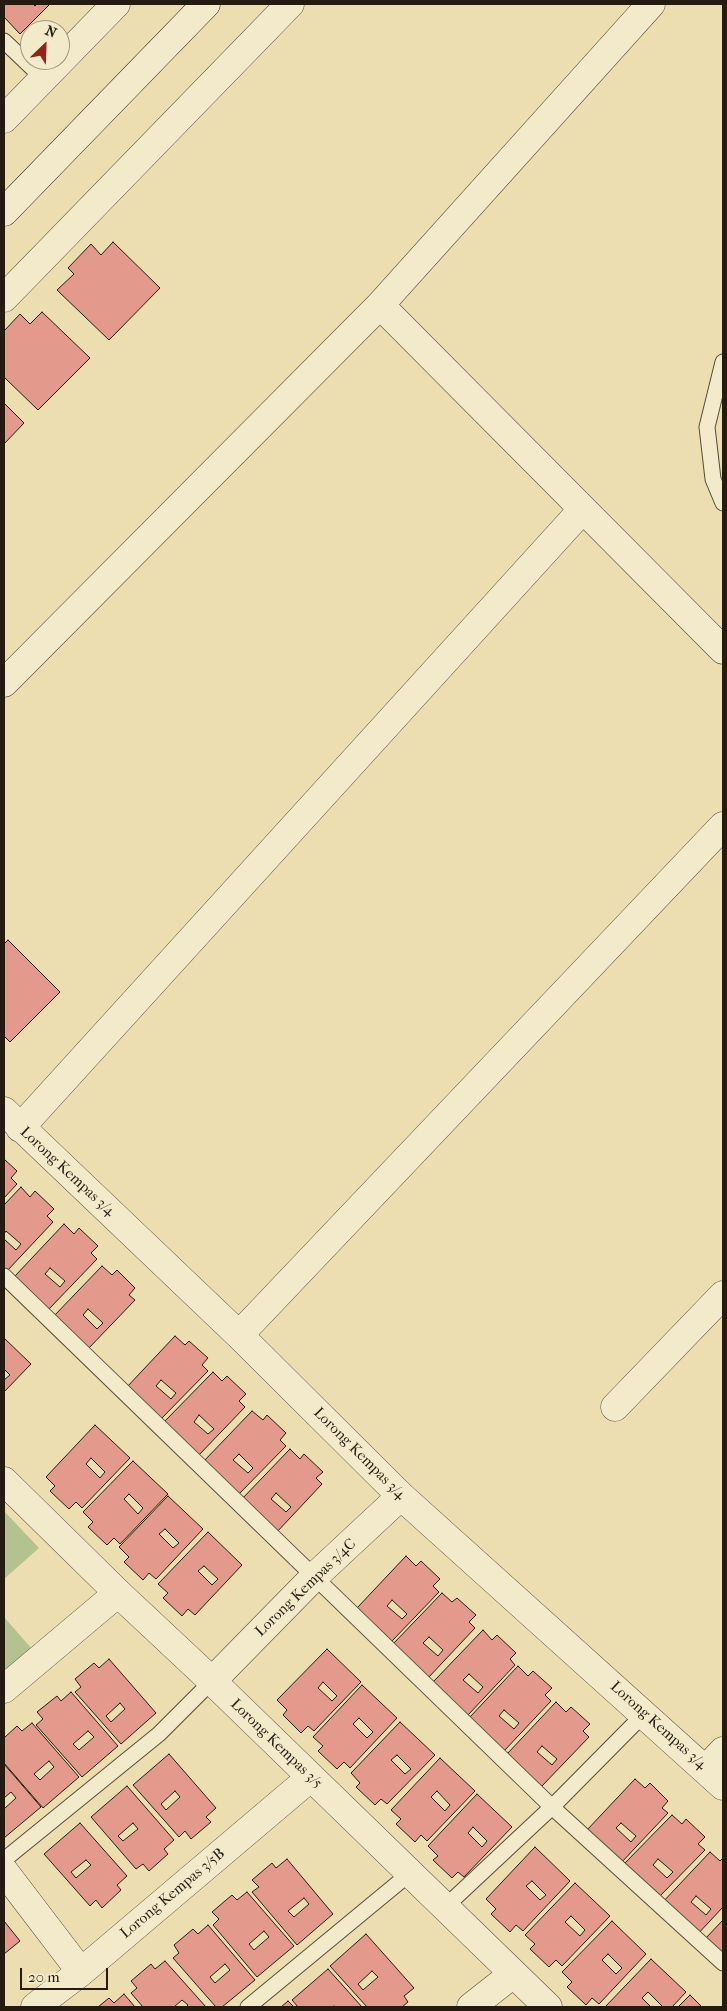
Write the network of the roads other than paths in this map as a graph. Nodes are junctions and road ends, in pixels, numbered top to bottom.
1 (116, 4) edge
2 (206, 4) edge
3 (290, 4) edge
4 (652, 4) edge
5 (4, 41) edge
6 (44, 79) junction
7 (4, 119) edge
8 (4, 212) edge
9 (4, 298) edge
10 (380, 305) junction
11 (723, 362) edge
12 (723, 503) edge
13 (583, 509) junction
14 (723, 650) edge
15 (4, 683) edge
16 (723, 826) edge
17 (12, 1120) edge
18 (4, 1276) edge
19 (723, 1295) edge
20 (239, 1335) junction
21 (615, 1407) dead end
22 (4, 1480) edge
23 (401, 1496) junction
24 (314, 1577) junction
25 (118, 1593) junction
26 (212, 1681) junction
27 (4, 1690) edge
28 (644, 1714) junction
29 (717, 1768) edge
30 (310, 1778) junction
31 (552, 1807) junction
32 (4, 1860) edge
33 (4, 1872) edge
34 (409, 1874) junction
35 (444, 1908) junction
36 (723, 1963) edge
37 (81, 1972) junction
38 (514, 1974) junction
39 (35, 2007) edge
40 (248, 2007) edge
41 (471, 2007) edge
42 (548, 2007) edge

1 - 6 street
2 - 8 street
3 - 9 street
4 - 10 street
5 - 6 lane
6 - 7 street
10 - 13 street
10 - 15 street
11 - 12 lane
13 - 14 street
13 - 17 street
16 - 20 street
17 - 20 street, Lorong Kempas 3/4
18 - 24 lane
19 - 21 street
20 - 23 street, Lorong Kempas 3/4
22 - 25 street, Lorong Kempas 3/5
23 - 24 street, Lorong Kempas 3/4C
23 - 28 street, Lorong Kempas 3/4
24 - 26 street, Lorong Kempas 3/4C
24 - 31 lane
25 - 26 street, Lorong Kempas 3/5
25 - 27 street
26 - 30 street, Lorong Kempas 3/5
26 - 32 lane
28 - 29 street, Lorong Kempas 3/4
28 - 31 lane
30 - 34 street, Lorong Kempas 3/5
30 - 37 street, Lorong Kempas 3/5B
31 - 35 lane
31 - 36 lane
33 - 37 street
34 - 35 street, Lorong Kempas 3/5
34 - 40 lane
35 - 38 street, Lorong Kempas 3/5
37 - 39 street, Lorong Kempas 3/5B
38 - 41 street
38 - 42 street, Lorong Kempas 3/5

